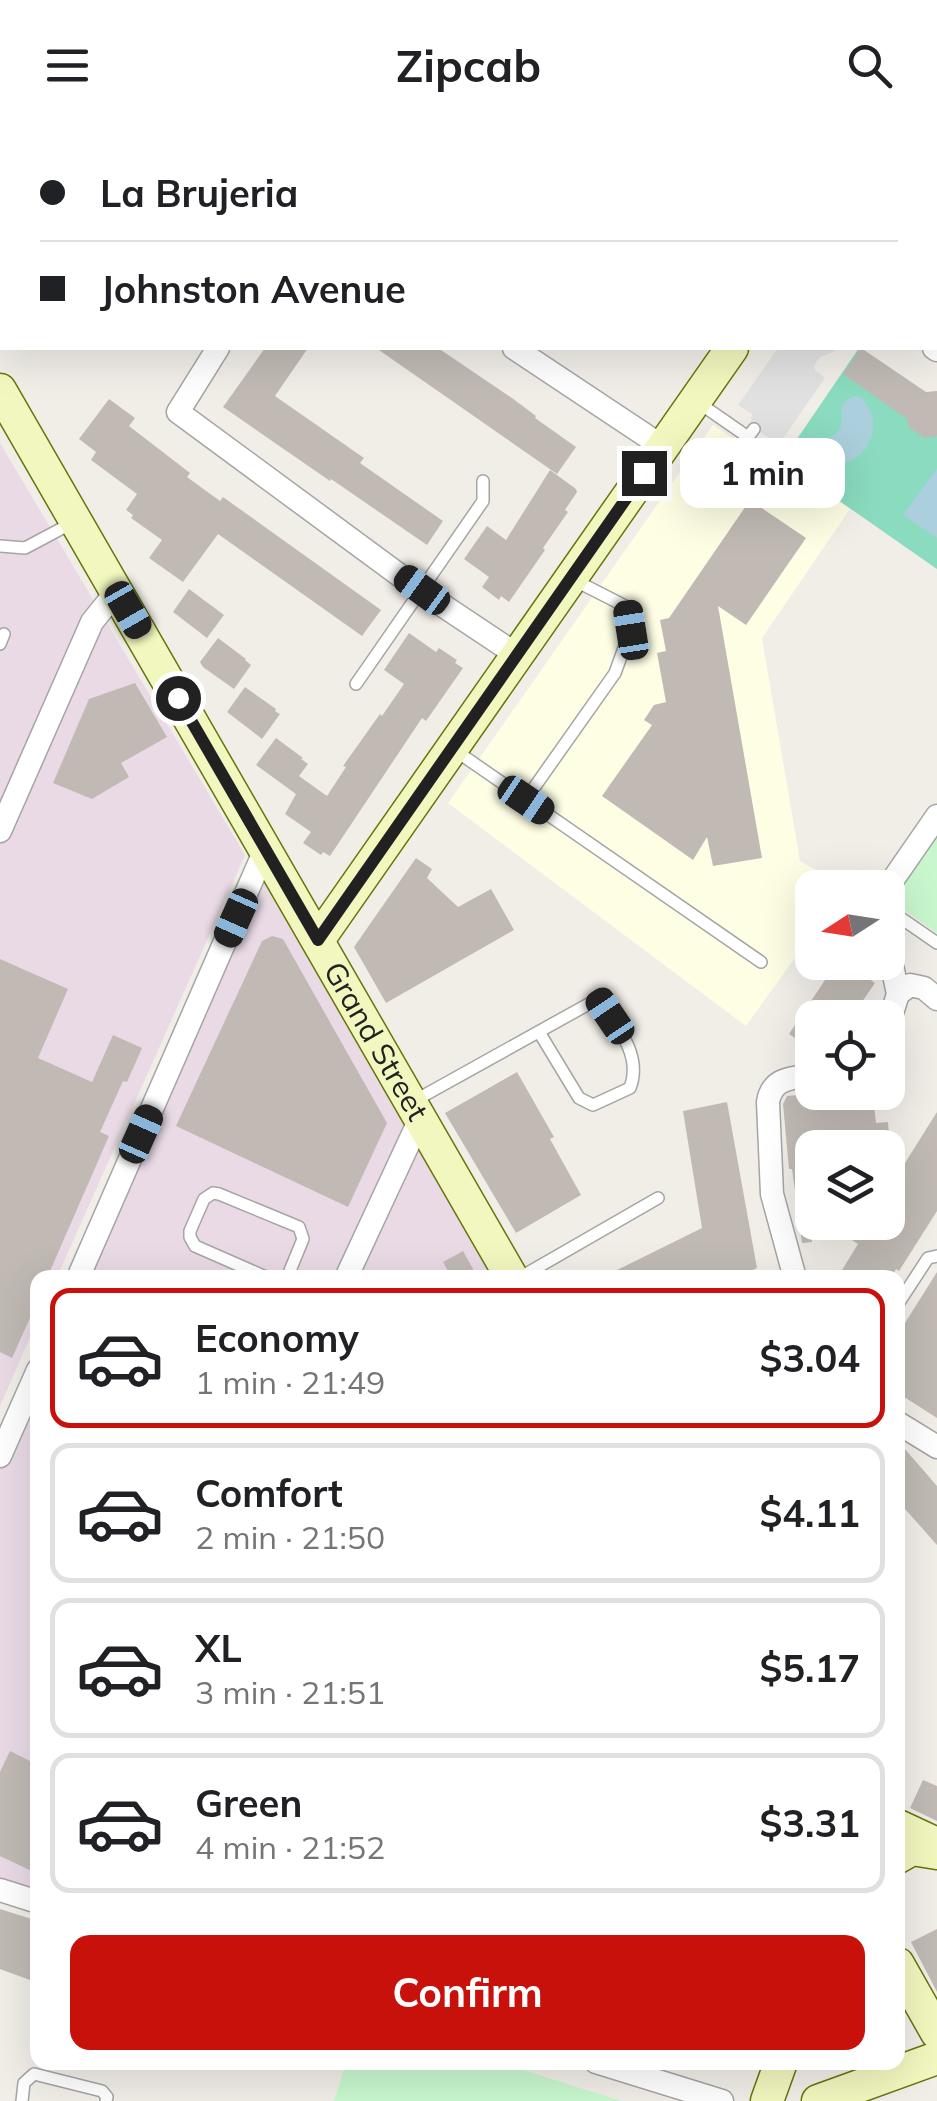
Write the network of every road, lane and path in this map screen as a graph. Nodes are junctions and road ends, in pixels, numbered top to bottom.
1 (217, 350) edge
2 (517, 350) edge
3 (731, 350) edge
4 (0, 390) edge
5 (695, 401) junction
6 (754, 428) dead end
7 (663, 448) junction
8 (483, 481) dead end
9 (76, 521) junction
10 (0, 546) edge
11 (571, 578) junction
12 (422, 590) junction
13 (117, 591) junction
14 (517, 655) junction
15 (356, 684) dead end
16 (452, 748) junction
17 (526, 800) junction
18 (937, 816) edge
19 (0, 831) edge
20 (266, 850) junction
21 (900, 870) edge
22 (905, 921) edge
23 (318, 940) junction
24 (937, 943) edge
25 (761, 962) dead end
26 (895, 980) edge
27 (898, 994) junction
28 (937, 999) edge
29 (896, 1000) edge
30 (539, 1032) junction
31 (795, 1078) edge
32 (416, 1111) junction
33 (658, 1198) dead end
34 (937, 1256) edge
35 (82, 1270) edge
36 (250, 1270) edge
37 (291, 1270) edge
38 (349, 1270) edge
39 (510, 1270) edge
40 (529, 1270) edge
41 (793, 1270) edge
42 (905, 1293) edge
43 (30, 1388) edge
44 (905, 1427) edge
45 (937, 1448) edge
46 (0, 1456) edge
47 (905, 1829) edge
48 (937, 1844) edge
49 (905, 1853) edge
50 (937, 1854) edge
51 (0, 1890) edge
52 (30, 1899) edge
53 (905, 1976) edge
54 (937, 2033) edge
55 (937, 2058) edge
56 (622, 2070) edge
57 (778, 2070) edge
58 (904, 2070) edge
59 (905, 2070) edge
60 (22, 2101) edge
61 (106, 2101) edge
62 (722, 2101) edge
63 (767, 2101) edge
64 (818, 2101) edge

1 - 12 street
2 - 7 street
3 - 5 main road
4 - 9 main road, Grand Street
5 - 6 lane
5 - 7 main road
7 - 11 main road
8 - 12 lane
9 - 10 lane
9 - 13 main road, Grand Street
11 - 14 main road
11 - 17 lane
12 - 14 street
12 - 15 lane
13 - 19 street
13 - 20 main road, Grand Street
14 - 16 main road
16 - 17 lane
16 - 23 main road
17 - 25 lane
18 - 21 street
20 - 23 main road, Grand Street
20 - 35 street
22 - 24 lane
23 - 32 main road, Grand Street
26 - 27 street
27 - 28 street
27 - 29 street
30 - 30 lane
30 - 32 lane
31 - 41 street
32 - 38 street
32 - 39 main road, Grand Street
33 - 40 lane
34 - 42 lane
36 - 37 lane
43 - 46 street
44 - 45 street
47 - 48 main road
49 - 50 main road
51 - 52 street
53 - 54 main road
55 - 59 main road
56 - 62 street
57 - 63 main road
58 - 64 main road
60 - 61 lane

